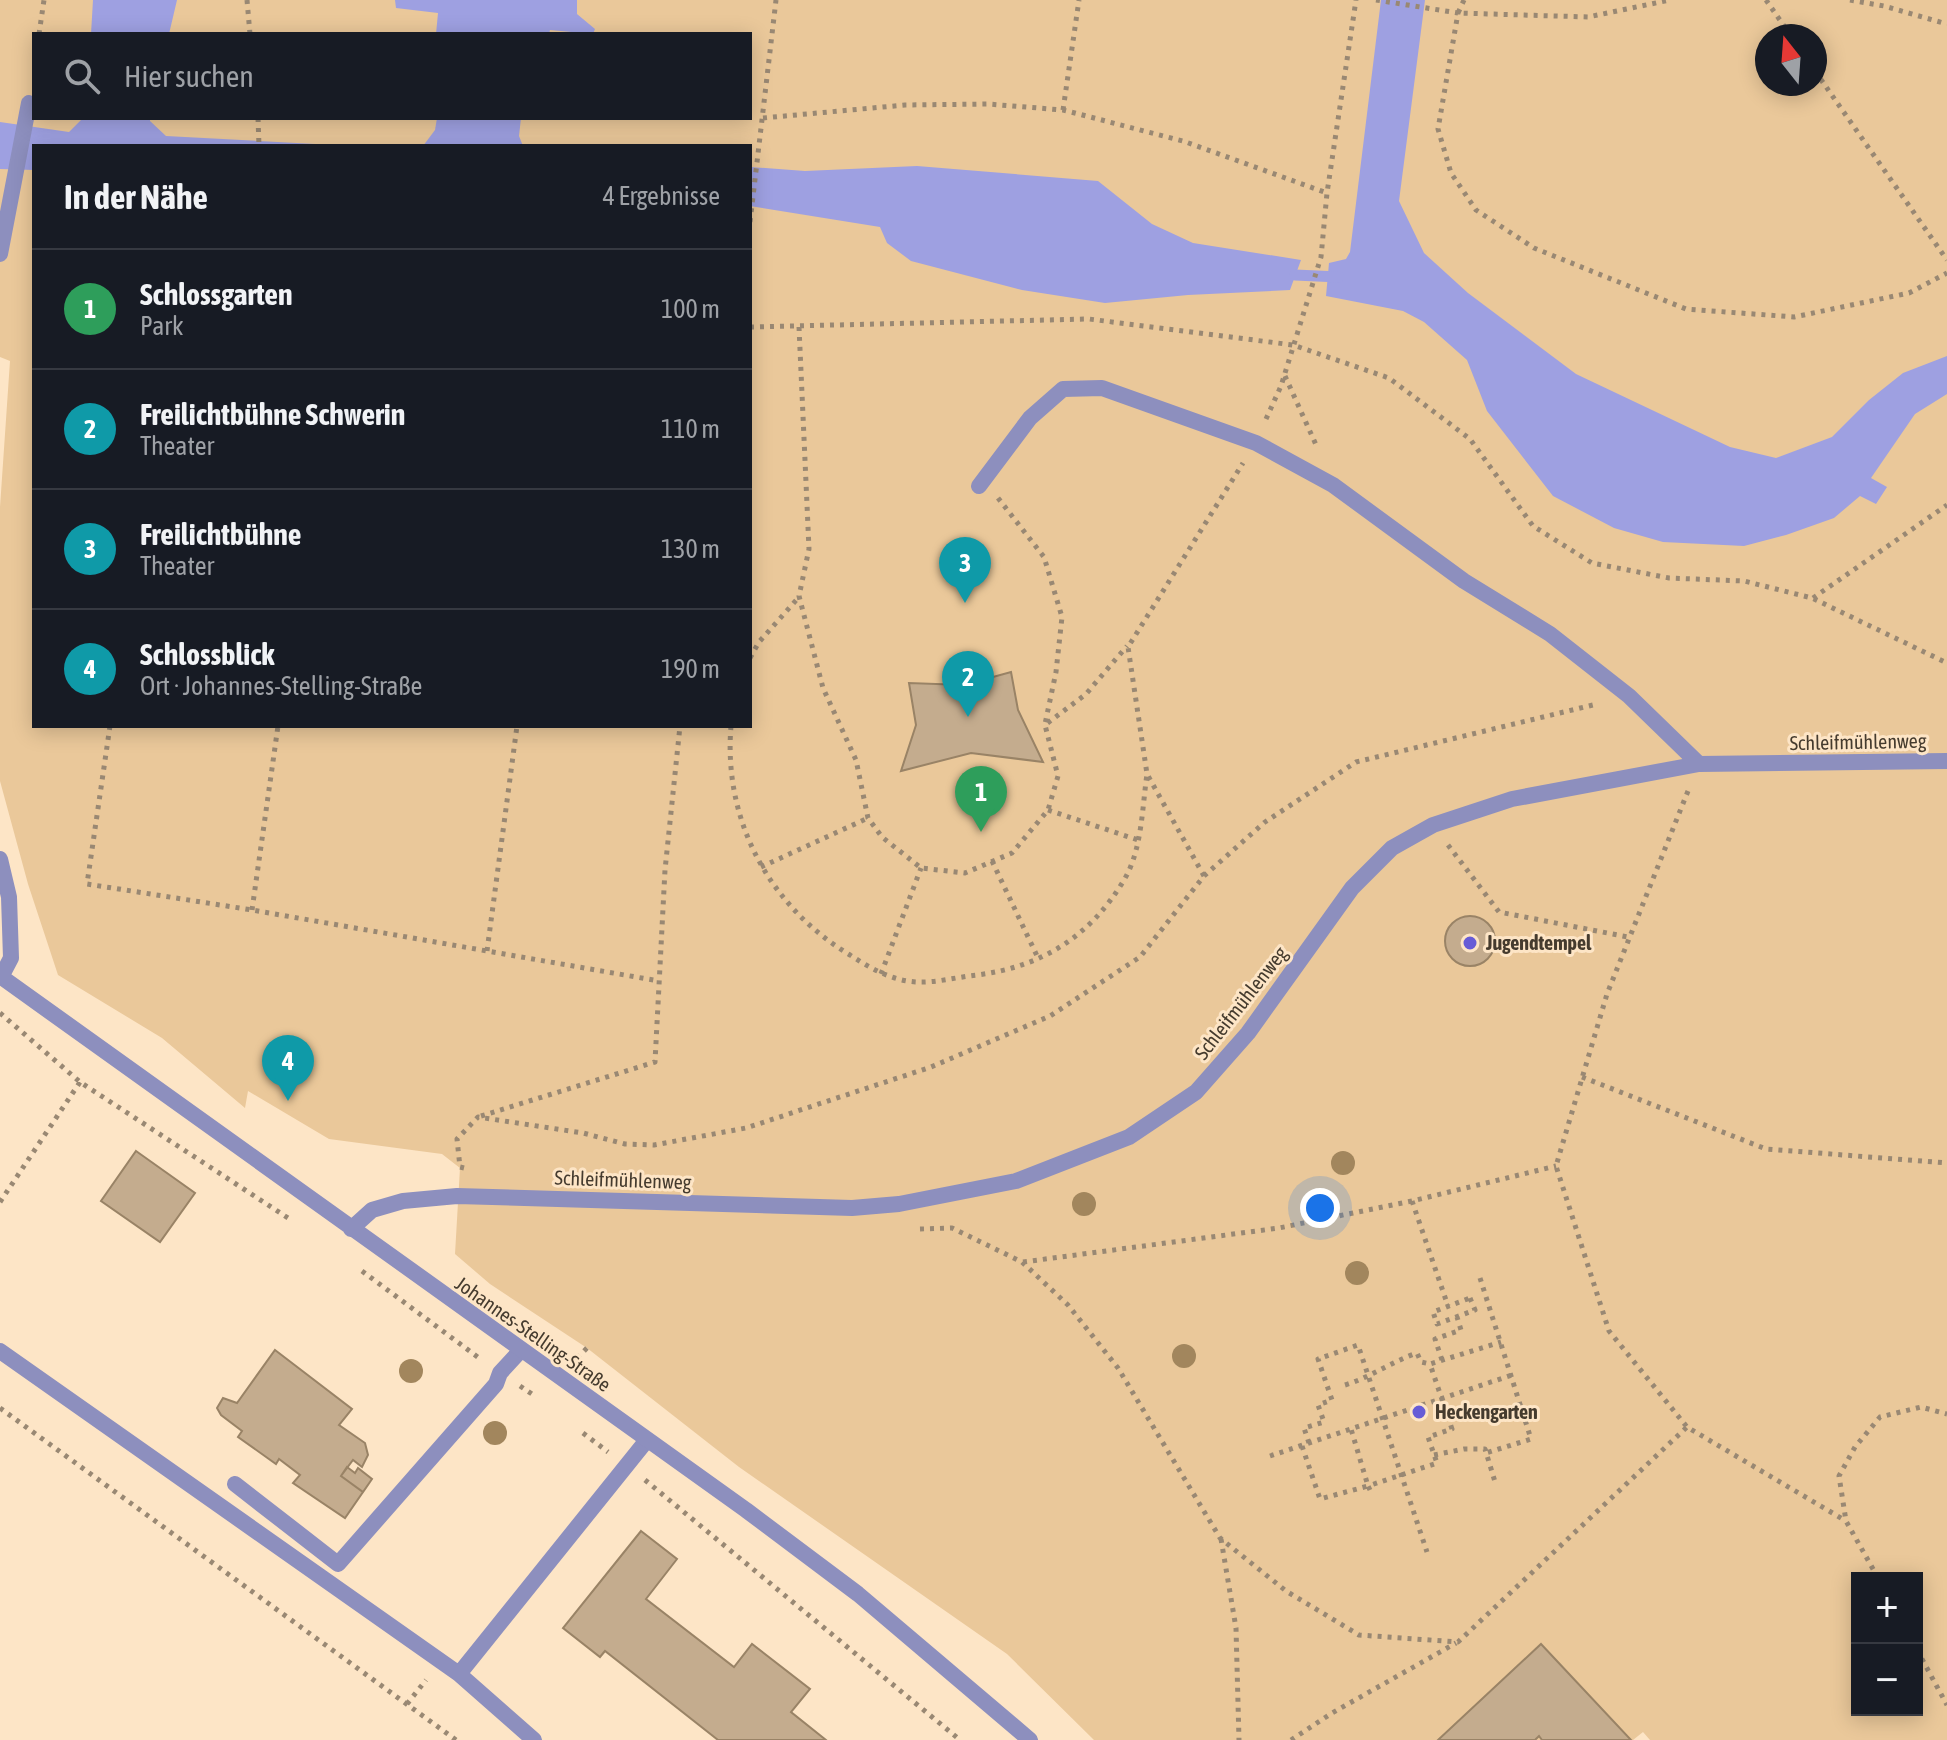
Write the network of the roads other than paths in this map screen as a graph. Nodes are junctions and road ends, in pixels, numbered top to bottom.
1 (29, 103) dead end
2 (0, 254) edge
3 (982, 483) road end
4 (1947, 761) edge
5 (1699, 764) junction
6 (0, 859) edge
7 (0, 977) edge
8 (351, 1229) junction
9 (521, 1350) junction
10 (0, 1351) edge
11 (647, 1440) junction
12 (235, 1484) dead end
13 (459, 1674) junction
14 (534, 1740) edge
15 (1030, 1740) edge

1 - 2 street
3 - 5 street
4 - 5 street, Schleifmühlenweg
5 - 8 street, Schleifmühlenweg
6 - 7 street
7 - 8 street, Johannes-Stelling-Straße
8 - 9 street, Johannes-Stelling-Straße
9 - 11 street, Johannes-Stelling-Straße
9 - 12 street
10 - 13 street
11 - 13 street
11 - 15 street, Johannes-Stelling-Straße
13 - 14 street

